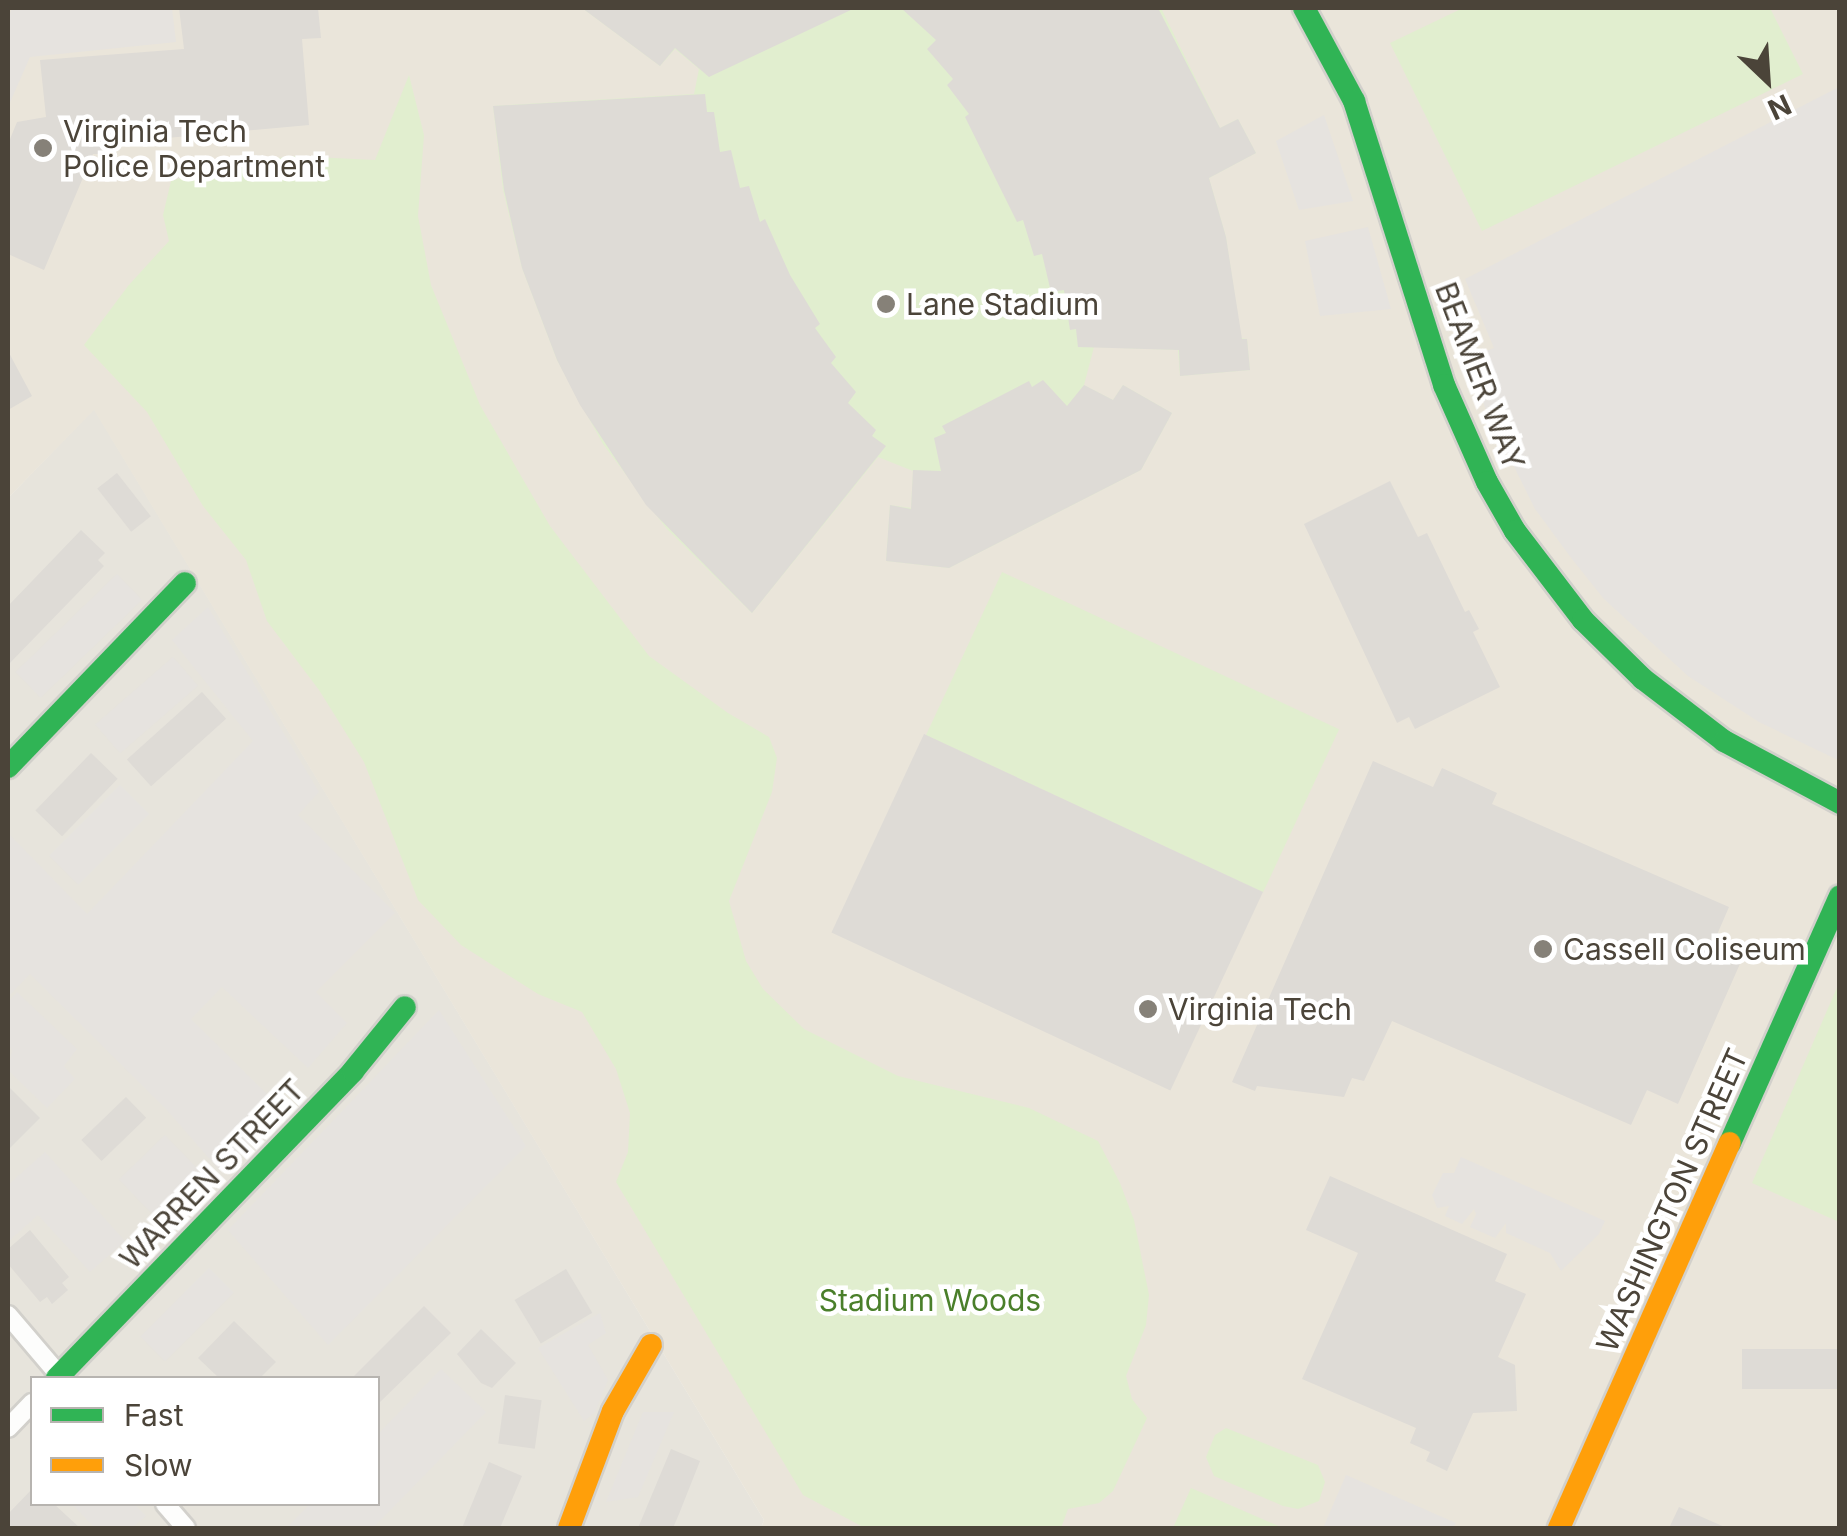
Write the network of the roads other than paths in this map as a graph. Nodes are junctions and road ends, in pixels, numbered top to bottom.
1 (1304, 8) edge
2 (185, 583) dead end
3 (8, 767) edge
4 (1840, 803) edge
5 (1840, 896) edge
6 (406, 1007) dead end
7 (8, 1316) edge
8 (651, 1345) dead end
9 (57, 1376) edge
10 (61, 1376) edge
11 (30, 1405) edge
12 (8, 1428) edge
13 (167, 1506) edge
14 (186, 1528) edge
15 (569, 1528) edge
16 (1559, 1528) edge

1 - 4 main road, BEAMER WAY
2 - 3 main road
5 - 16 main road, WASHINGTON STREET
6 - 10 main road, WARREN STREET
7 - 9 street
8 - 15 main road
11 - 12 street
13 - 14 street

